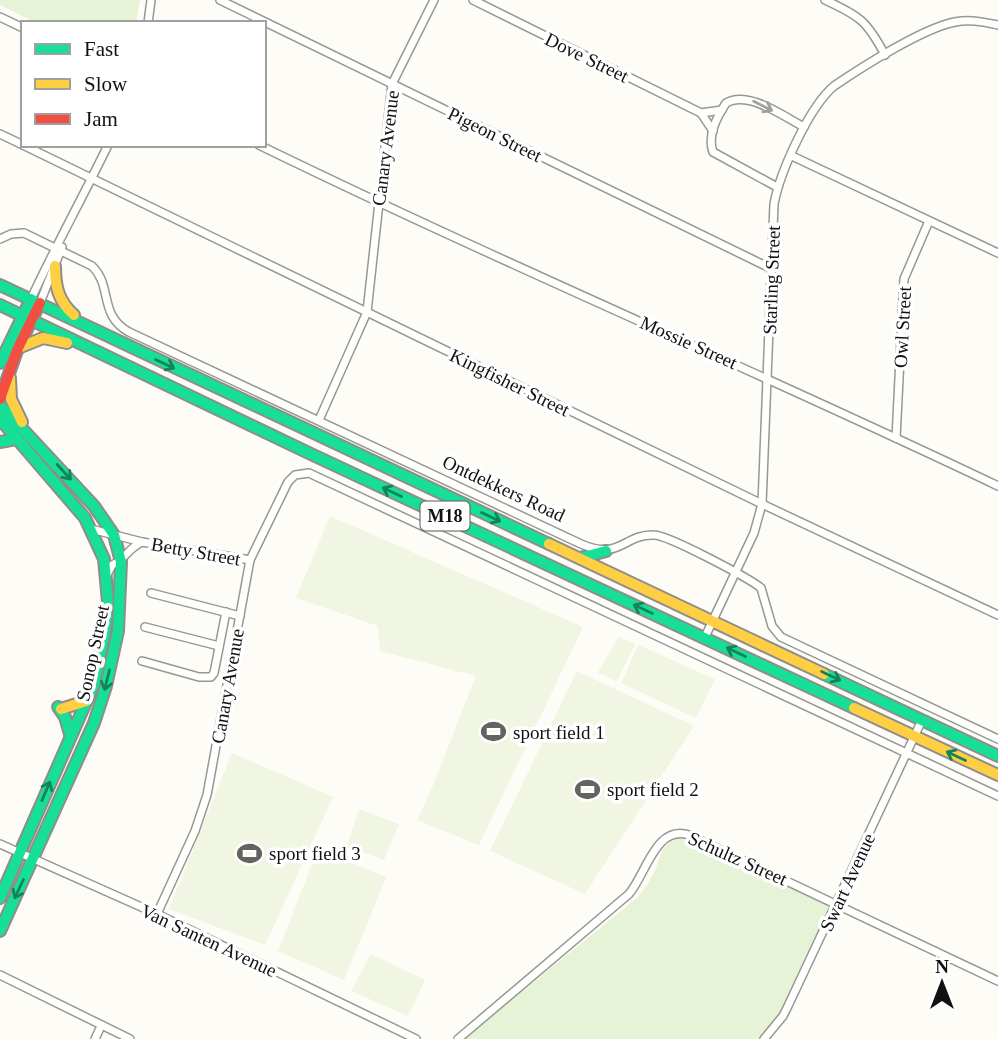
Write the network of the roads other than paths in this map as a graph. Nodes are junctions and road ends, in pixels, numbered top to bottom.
1 (151, 0) edge
2 (220, 0) edge
3 (434, 0) edge
4 (473, 0) edge
5 (825, 0) edge
6 (0, 17) edge
7 (148, 21) edge
8 (263, 21) edge
9 (266, 22) edge
10 (998, 25) edge
11 (21, 27) edge
12 (885, 55) junction
13 (392, 84) junction
14 (722, 110) junction
15 (701, 113) junction
16 (804, 127) junction
17 (713, 131) junction
18 (0, 134) edge
19 (21, 144) edge
20 (27, 147) edge
21 (107, 147) edge
22 (264, 147) edge
23 (792, 156) junction
24 (92, 178) junction
25 (777, 187) junction
26 (378, 203) junction
27 (929, 221) junction
28 (0, 239) edge
29 (58, 249) junction
30 (998, 253) edge
31 (55, 266) junction
32 (770, 268) junction
33 (0, 285) edge
34 (35, 301) junction
35 (0, 305) edge
36 (367, 312) junction
37 (27, 317) junction
38 (104, 334) junction
39 (18, 348) junction
40 (98, 352) junction
41 (0, 363) edge
42 (9, 372) junction
43 (767, 377) junction
44 (0, 399) edge
45 (0, 405) edge
46 (0, 419) edge
47 (319, 420) junction
48 (32, 438) junction
49 (896, 438) junction
50 (16, 439) junction
51 (0, 442) edge
52 (998, 486) edge
53 (762, 505) junction
54 (90, 529) junction
55 (114, 535) junction
56 (142, 542) junction
57 (606, 551) junction
58 (580, 558) junction
59 (250, 560) junction
60 (121, 562) junction
61 (736, 573) junction
62 (107, 575) junction
63 (151, 593) dead end
64 (226, 612) junction
65 (998, 615) edge
66 (240, 616) junction
67 (712, 619) junction
68 (145, 627) dead end
69 (705, 637) junction
70 (219, 646) junction
71 (142, 661) dead end
72 (86, 701) junction
73 (99, 710) junction
74 (79, 716) junction
75 (922, 720) junction
76 (91, 731) junction
77 (71, 734) junction
78 (915, 736) junction
79 (998, 739) edge
80 (908, 753) junction
81 (998, 756) edge
82 (998, 775) edge
83 (998, 796) edge
84 (0, 844) edge
85 (20, 853) junction
86 (33, 859) junction
87 (0, 898) edge
88 (837, 904) junction
89 (157, 914) junction
90 (0, 931) edge
91 (0, 975) edge
92 (998, 981) edge
93 (102, 1026) junction
94 (95, 1039) edge
95 (130, 1039) edge
96 (416, 1039) edge
97 (458, 1039) edge
98 (764, 1039) edge

1 - 7 street
2 - 8 street, Pigeon Street
3 - 13 street, Canary Avenue
4 - 15 street, Dove Street
5 - 12 street
6 - 11 street
9 - 13 street, Pigeon Street
10 - 12 street, Starling Street
12 - 16 street, Starling Street
13 - 26 street, Canary Avenue
13 - 32 street, Pigeon Street
14 - 15 street
14 -> 16 street
14 - 17 street
15 - 17 street, Dove Street
16 - 23 street, Starling Street
17 - 25 street, Dove Street
18 - 19 street, Kingfisher Street
20 - 24 street, Kingfisher Street
21 - 24 street
22 - 26 street, Mossie Street
23 - 25 street, Starling Street
23 - 27 street
24 - 29 street
24 - 36 street, Kingfisher Street
25 - 32 street, Starling Street
26 - 36 street, Canary Avenue
26 - 43 street, Mossie Street
27 - 30 street
27 - 49 street, Owl Street
28 - 29 street, Ontdekkers Road
29 - 31 street
29 - 34 street
29 - 47 street, Ontdekkers Road
31 - 34 street
31 - 38 main road
32 - 43 street, Starling Street
33 - 34 main road, Ontdekkers Road / M18
34 - 37 main road
34 - 38 main road, Ontdekkers Road / M18
35 - 37 main road, M18
36 - 47 street, Canary Avenue
36 - 53 street, Kingfisher Street
37 - 39 main road
37 - 40 main road, M18
37 - 41 main road
38 -> 58 main road, Ontdekkers Road / M18
39 - 40 main road
39 - 42 main road
69 -> 40 main road, M18
42 - 44 main road
42 - 48 main road
43 - 49 street, Mossie Street
43 - 53 street, Starling Street
45 - 48 main road, Sonop Street
46 - 50 main road, Sonop Street
47 - 57 street, Ontdekkers Road
48 -> 55 main road, Sonop Street
49 - 52 street, Mossie Street
50 - 51 main road
50 - 54 main road, Sonop Street
53 - 61 street, Starling Street
53 - 65 street, Kingfisher Street
54 - 55 street, Betty Street
54 - 62 main road, Sonop Street
55 - 56 street, Betty Street
55 - 60 main road, Sonop Street
56 - 59 street, Betty Street
56 - 60 street, Betty Street
57 - 58 main road
57 - 61 street
58 - 67 main road, Ontdekkers Road / M18
59 - 66 street, Canary Avenue
59 - 80 street, Canary Avenue
60 - 62 street, Betty Street
60 -> 73 main road, Sonop Street
61 - 67 street, Starling Street
61 - 79 street
62 - 72 main road, Sonop Street
63 - 64 street
64 - 66 street
64 - 70 street
66 - 89 street, Canary Avenue
67 - 69 street, Starling Street
67 -> 75 main road, Ontdekkers Road / M18
68 - 70 street
78 -> 69 main road, M18
70 - 71 street
72 - 74 main road, Sonop Street
72 - 77 main road
73 - 74 main road
73 - 76 main road, Sonop Street
74 - 76 main road
74 - 77 main road, Sonop Street
75 - 78 street, Swart Avenue
75 - 81 main road, Ontdekkers Road / M18
76 - 86 main road, Sonop Street
85 -> 77 main road, Sonop Street
78 - 80 street, Swart Avenue
82 -> 78 main road, M18
80 - 83 street
80 - 88 street, Swart Avenue
84 - 85 street, Van Santen Avenue
85 - 86 street, Van Santen Avenue
85 - 87 main road, Sonop Street
86 - 89 street, Van Santen Avenue
86 -> 90 main road, Sonop Street
88 - 92 street, Schultz Street
88 - 97 street, Schultz Street
88 - 98 street, Swart Avenue
89 - 96 street, Van Santen Avenue
91 - 93 street
93 - 94 street
93 - 95 street

